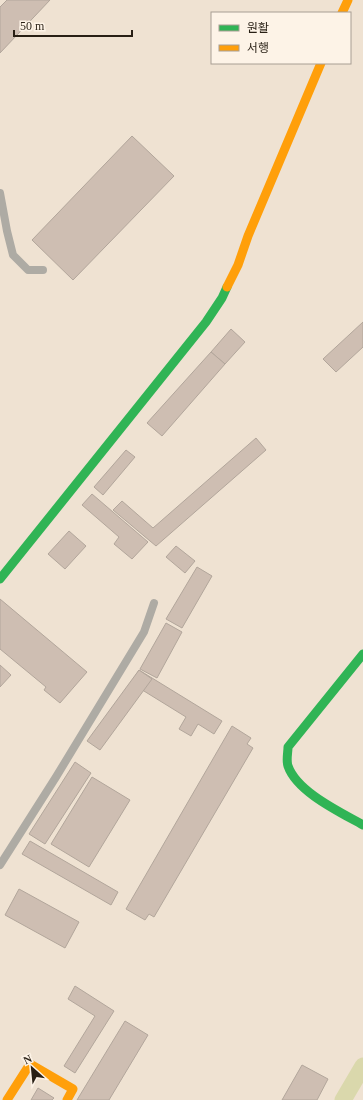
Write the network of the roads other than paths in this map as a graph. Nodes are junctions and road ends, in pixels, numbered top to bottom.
1 (348, 0) edge
2 (342, 12) edge
3 (321, 64) edge
4 (0, 193) edge
5 (43, 270) dead end
6 (0, 579) edge
7 (154, 603) dead end
8 (363, 654) edge
9 (363, 825) edge
10 (0, 865) edge
11 (7, 1100) edge
12 (67, 1100) edge

1 - 2 street
3 - 6 street
4 - 5 lane
7 - 10 lane
8 - 9 street
11 - 12 street

